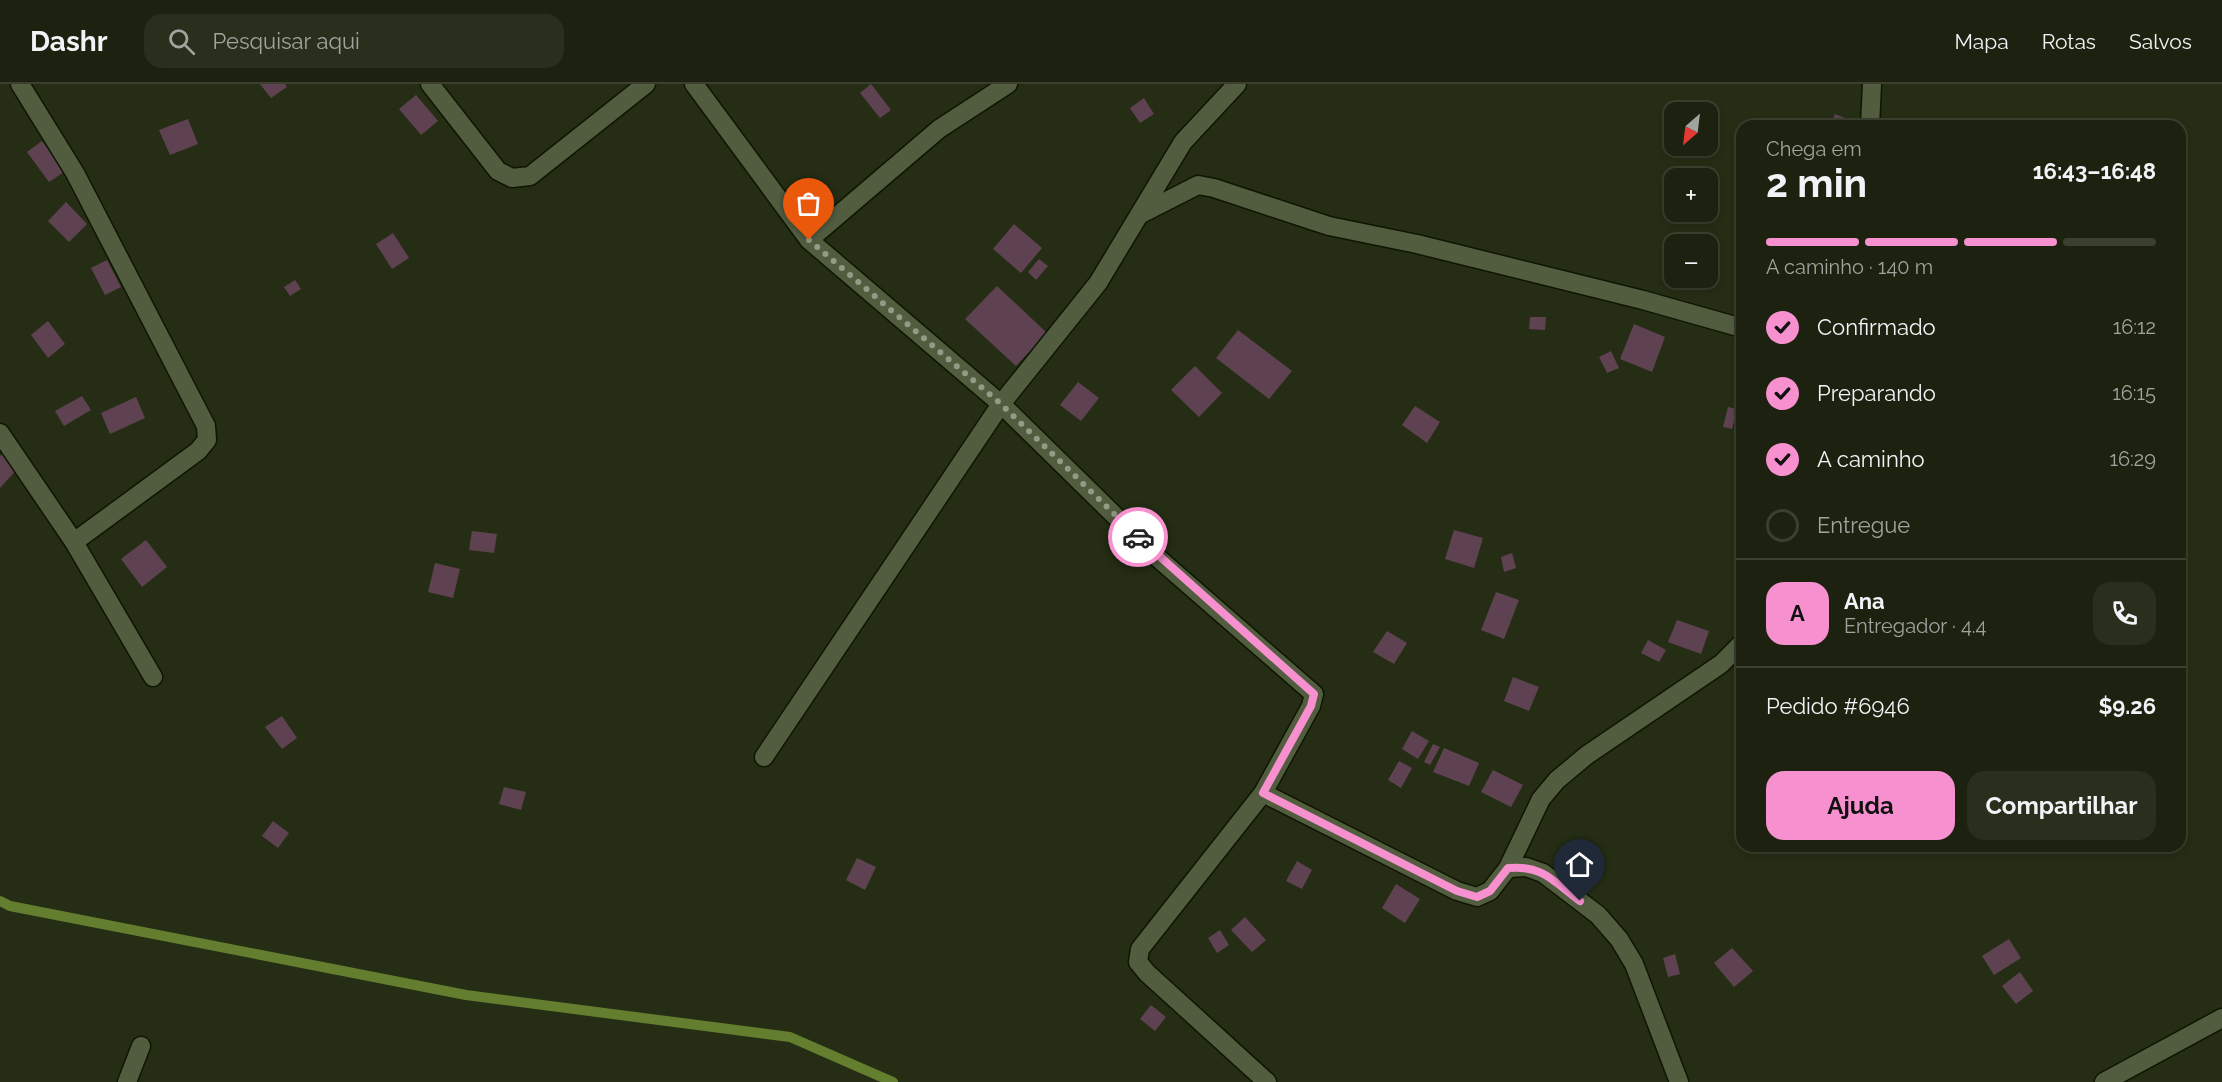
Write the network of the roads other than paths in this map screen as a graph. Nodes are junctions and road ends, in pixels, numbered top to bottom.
1 (20, 84) edge
2 (430, 84) edge
3 (646, 84) edge
4 (694, 84) edge
5 (1008, 84) edge
6 (1237, 84) edge
7 (1872, 84) edge
8 (1870, 120) edge
9 (1138, 215) junction
10 (809, 240) junction
11 (1736, 326) edge
12 (1001, 404) junction
13 (0, 433) edge
14 (74, 542) junction
15 (1736, 649) edge
16 (153, 677) dead end
17 (764, 757) dead end
18 (1263, 793) junction
19 (1508, 868) junction
20 (2222, 1018) edge
21 (141, 1046) dead end
22 (127, 1082) edge
23 (1267, 1082) edge
24 (1679, 1082) edge
25 (2104, 1082) edge

1 - 14 street
2 - 3 street
4 - 10 street
5 - 10 street
6 - 9 street
7 - 8 street
9 - 11 street
9 - 12 street
10 - 12 street
12 - 17 street
12 - 18 street
13 - 14 street
14 - 16 street
15 - 19 street
18 - 19 street
18 - 23 street
19 - 24 street
20 - 25 street
21 - 22 street

